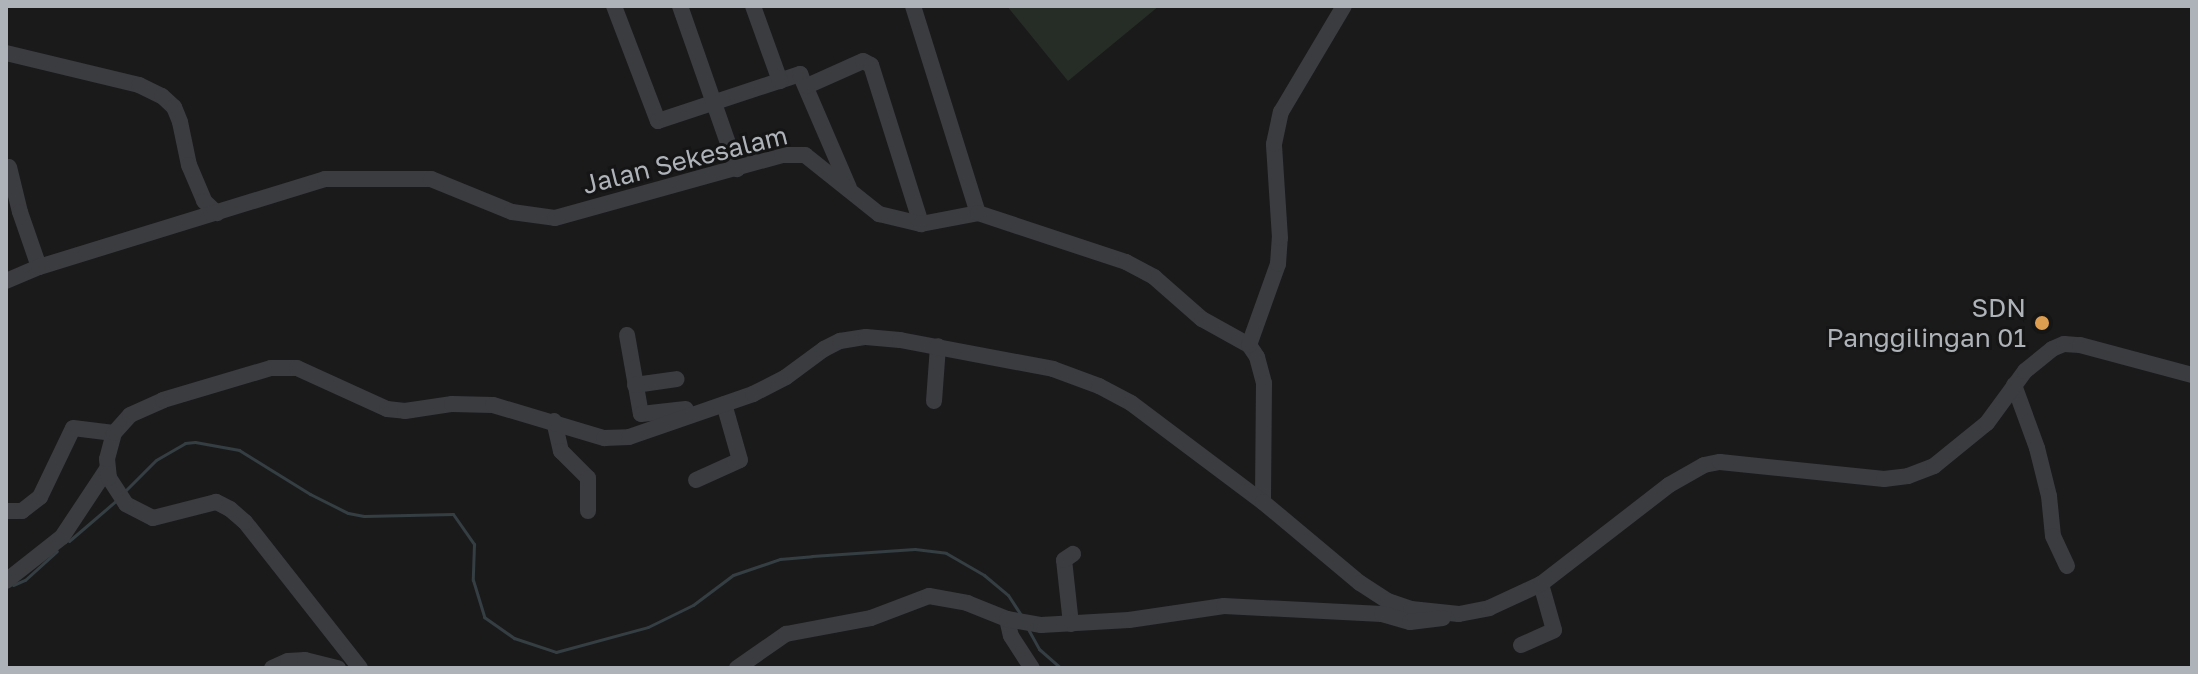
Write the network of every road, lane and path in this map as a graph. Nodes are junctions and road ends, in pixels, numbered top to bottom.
1 (614, 6) edge
2 (680, 6) edge
3 (753, 6) edge
4 (913, 6) edge
5 (1344, 6) edge
6 (6, 53) edge
7 (780, 81) junction
8 (807, 86) junction
9 (715, 102) junction
10 (9, 167) dead end
11 (737, 169) junction
12 (851, 194) junction
13 (11, 202) edge
14 (217, 213) junction
15 (978, 213) junction
16 (921, 224) junction
17 (39, 267) junction
18 (6, 281) edge
19 (627, 335) dead end
20 (1249, 345) junction
21 (938, 346) junction
22 (2192, 375) edge
23 (677, 379) dead end
24 (635, 385) junction
25 (2014, 385) junction
26 (934, 401) dead end
27 (724, 404) junction
28 (692, 415) junction
29 (554, 421) junction
30 (114, 433) junction
31 (107, 469) junction
32 (696, 480) dead end
33 (1263, 502) junction
34 (6, 511) edge
35 (588, 511) dead end
36 (1073, 554) dead end
37 (2067, 566) dead end
38 (6, 581) edge
39 (1541, 584) junction
40 (1459, 614) junction
41 (1007, 619) junction
42 (1071, 624) junction
43 (1521, 645) dead end
44 (747, 666) edge
45 (272, 668) edge
46 (338, 668) edge
47 (360, 668) edge
48 (1032, 668) edge

1 - 9 street
2 - 9 street
3 - 7 street
4 - 15 street
5 - 20 street
6 - 14 street
7 - 8 street
7 - 9 street
8 - 12 street
8 - 16 street
9 - 11 street
10 - 13 street
11 - 12 street, Jalan Sekesalam
11 - 14 street, Jalan Sekesalam
12 - 16 street, Jalan Sekesalam
13 - 17 street
14 - 17 street, Jalan Sekesalam
15 - 16 street, Jalan Sekesalam
15 - 20 street, Jalan Sekesalam
17 - 18 street, Jalan Sekesalam
19 - 24 street
20 - 33 street
21 - 26 street
21 - 27 street
21 - 33 street
22 - 25 street
23 - 24 street
24 - 28 street
25 - 37 street
25 - 39 street
27 - 28 street
27 - 32 street
28 - 29 street
29 - 30 street
29 - 35 street
30 - 31 street
30 - 34 street
31 - 38 street
31 - 47 street
33 - 40 street
36 - 42 street
39 - 40 street
39 - 43 street
40 - 42 street
41 - 42 street
41 - 44 street
41 - 48 street
45 - 46 street

